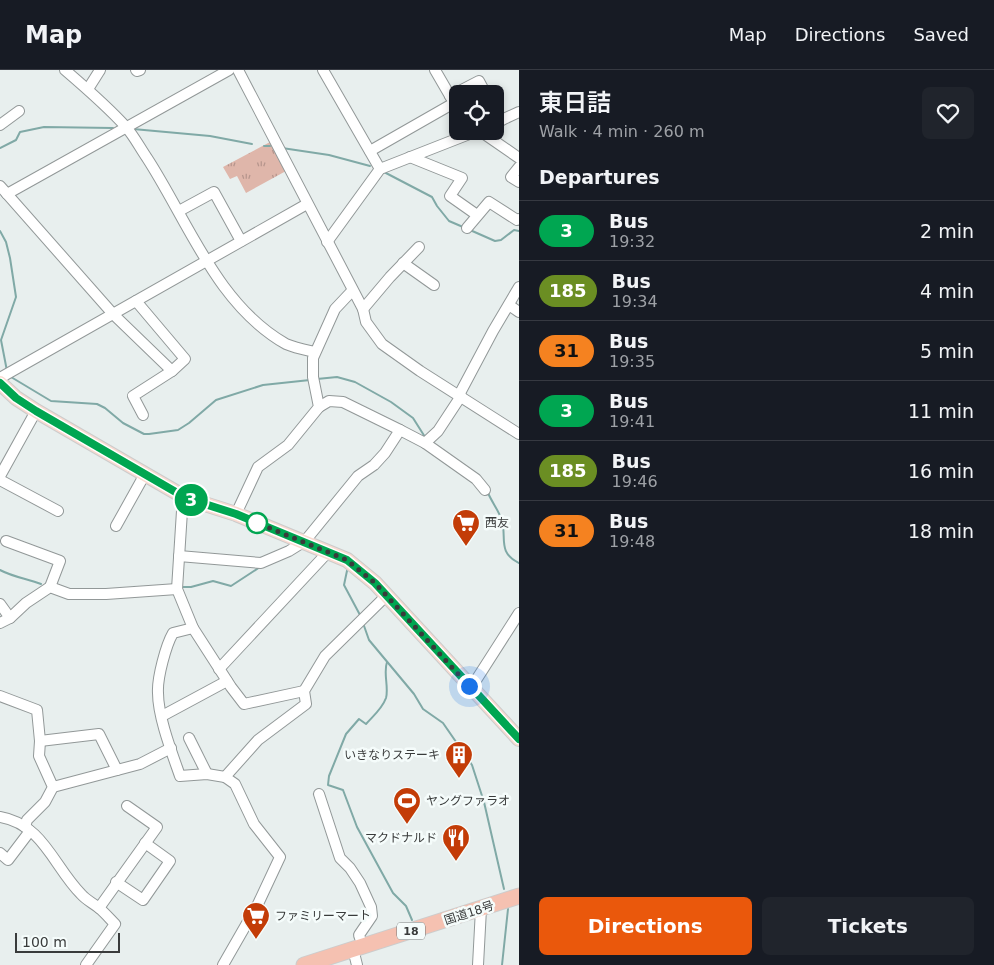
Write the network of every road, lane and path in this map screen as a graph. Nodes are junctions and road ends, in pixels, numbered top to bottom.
1 (65, 70) edge
2 (100, 70) edge
3 (229, 70) edge
4 (238, 70) edge
5 (323, 70) edge
6 (435, 70) edge
7 (88, 90) junction
8 (449, 94) edge
9 (449, 106) edge
10 (19, 111) dead end
11 (519, 112) edge
12 (504, 120) edge
13 (0, 125) edge
14 (125, 126) junction
15 (454, 140) edge
16 (489, 140) edge
17 (370, 151) junction
18 (410, 157) junction
19 (519, 158) edge
20 (519, 167) edge
21 (380, 169) junction
22 (519, 182) edge
23 (4, 190) edge
24 (307, 204) junction
25 (178, 211) junction
26 (478, 215) junction
27 (519, 219) edge
28 (467, 228) dead end
29 (241, 241) junction
30 (327, 242) junction
31 (419, 247) dead end
32 (208, 261) junction
33 (403, 263) junction
34 (434, 285) dead end
35 (519, 287) edge
36 (352, 291) junction
37 (136, 301) junction
38 (509, 305) junction
39 (363, 309) junction
40 (519, 312) edge
41 (113, 314) junction
42 (315, 352) junction
43 (172, 371) junction
44 (4, 376) edge
45 (460, 395) junction
46 (319, 407) junction
47 (36, 411) junction
48 (143, 415) dead end
49 (400, 430) junction
50 (519, 434) edge
51 (425, 443) junction
52 (145, 474) junction
53 (0, 476) edge
54 (0, 480) edge
55 (485, 490) dead end
56 (186, 498) junction
57 (58, 511) dead end
58 (236, 514) junction
59 (116, 526) dead end
60 (6, 541) dead end
61 (305, 541) junction
62 (329, 552) junction
63 (179, 556) junction
64 (50, 587) junction
65 (177, 589) junction
66 (386, 596) junction
67 (0, 604) edge
68 (519, 613) edge
69 (5, 620) edge
70 (193, 628) junction
71 (219, 669) junction
72 (227, 681) junction
73 (471, 688) junction
74 (304, 691) junction
75 (0, 696) edge
76 (162, 716) junction
77 (189, 738) dead end
78 (519, 739) edge
79 (40, 741) junction
80 (171, 748) junction
81 (117, 770) junction
82 (207, 774) junction
83 (225, 777) junction
84 (53, 787) junction
85 (319, 794) dead end
86 (127, 806) dead end
87 (0, 817) edge
88 (28, 829) junction
89 (145, 843) junction
90 (0, 853) edge
91 (116, 882) junction
92 (519, 896) edge
93 (99, 908) junction
94 (481, 909) junction
95 (356, 944) junction
96 (86, 965) edge
97 (223, 965) edge
98 (304, 965) edge
99 (357, 965) edge
100 (478, 965) edge

1 - 7 street
2 - 7 street
3 - 14 street
4 - 24 street
5 - 17 street
6 - 8 street
7 - 14 street
9 - 17 street
10 - 13 street
11 - 12 street
14 - 23 street
14 - 25 street
15 - 18 street
16 - 19 street
17 - 21 street
18 - 21 street
18 - 26 street
20 - 22 street
21 - 30 street
23 - 41 street
24 - 29 street
24 - 30 street
25 - 29 street
25 - 32 street
26 - 27 street
26 - 28 street
29 - 32 street
30 - 36 street
31 - 33 street
32 - 37 street
32 - 42 street
33 - 34 street
33 - 39 street
35 - 38 street
36 - 39 street
36 - 42 street
37 - 41 street
37 - 43 street
38 - 40 street
38 - 45 street
39 - 45 street
41 - 43 street
41 - 44 street
42 - 46 street
43 - 48 street
44 - 47 main road
45 - 50 street
45 - 51 street
46 - 49 street
46 - 58 street
47 - 52 main road
47 - 53 street
49 - 51 street
49 - 61 street
51 - 55 street
52 - 56 main road
52 - 59 street
54 - 57 street
56 - 58 main road
56 - 63 street
58 - 61 main road
60 - 64 street
61 - 62 main road
61 - 63 street
62 - 66 main road
62 - 71 street
63 - 65 street
64 - 65 street
64 - 69 street
65 - 70 street
66 - 73 main road
66 - 74 street
67 - 69 street
68 - 73 street
70 - 71 street
70 - 76 street
71 - 72 street
72 - 74 street
72 - 76 street
73 - 78 main road
74 - 83 street
75 - 79 street
76 - 80 street
77 - 82 street
79 - 81 street
79 - 84 street
80 - 81 street
80 - 82 street
81 - 84 street
82 - 83 street
83 - 97 street
84 - 88 street
85 - 95 street
86 - 89 street
87 - 88 street
88 - 90 street
88 - 93 street
89 - 91 street
89 - 91 street
91 - 93 street
92 - 94 highway, 国道18号 / 18
93 - 96 street
94 - 95 highway, 国道18号 / 18
94 - 100 street
95 - 98 highway, 国道18号 / 18
95 - 99 street

